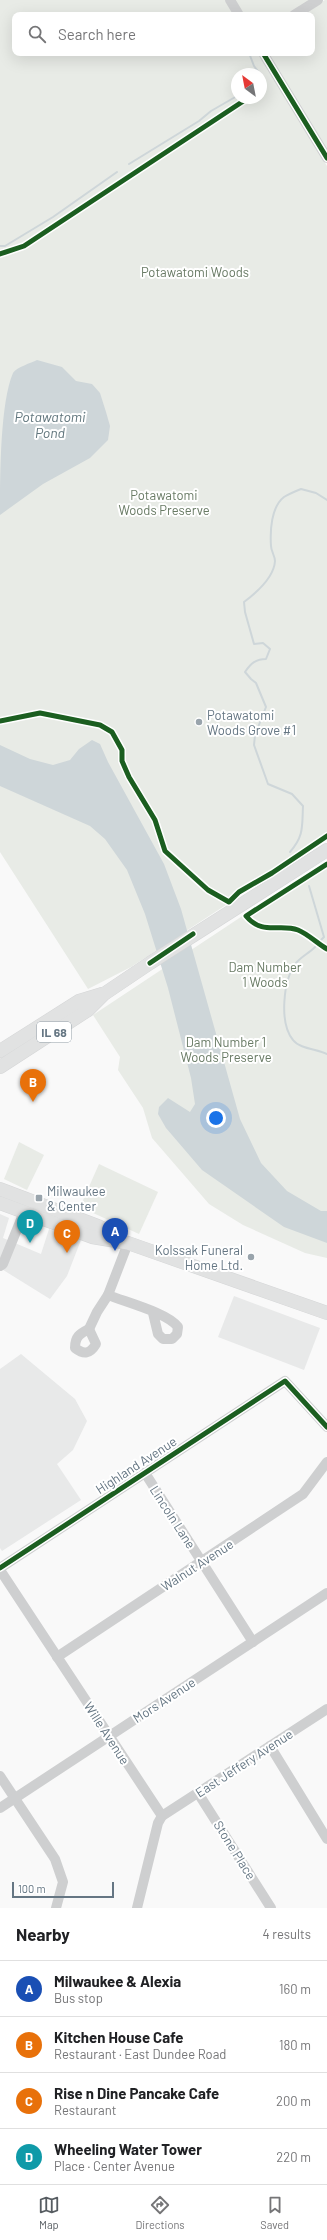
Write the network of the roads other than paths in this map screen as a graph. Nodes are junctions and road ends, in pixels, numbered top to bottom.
1 (230, 0) edge
2 (318, 0) edge
3 (237, 12) edge
4 (299, 12) edge
5 (265, 56) edge
6 (327, 158) edge
7 (327, 850) edge
8 (104, 994) junction
9 (0, 1050) edge
10 (0, 1067) edge
11 (0, 1189) edge
12 (0, 1203) edge
13 (24, 1212) junction
14 (128, 1243) junction
15 (0, 1266) edge
16 (108, 1295) junction
17 (153, 1313) junction
18 (327, 1314) edge
19 (89, 1329) dead end
20 (327, 1427) edge
21 (327, 1462) edge
22 (145, 1473) junction
23 (202, 1562) junction
24 (0, 1569) edge
25 (327, 1593) edge
26 (253, 1642) junction
27 (57, 1657) junction
28 (327, 1709) edge
29 (109, 1736) junction
30 (270, 1746) junction
31 (0, 1776) edge
32 (198, 1793) junction
33 (15, 1798) junction
34 (0, 1808) edge
35 (162, 1816) junction
36 (327, 1839) edge
37 (56, 1908) edge
38 (136, 1908) edge
39 (271, 1908) edge

1 - 3 street
2 - 4 street
5 - 6 street
7 - 8 main road, IL 68
8 - 9 main road, IL 68
8 - 10 main road, IL 68
11 - 14 main road
12 - 13 main road
13 - 14 main road
13 - 15 street
14 - 16 street
14 - 18 main road
16 - 17 street
16 - 19 street
17 - 17 street
20 - 22 street, Highland Avenue
21 - 23 street, Walnut Avenue
22 - 23 street, Lincoln Lane
22 - 24 street, Highland Avenue
23 - 26 street, Lincoln Lane
23 - 27 street, Walnut Avenue
24 - 27 street, Wille Avenue
25 - 26 street, Mors Avenue
26 - 29 street, Mors Avenue
27 - 29 street, Wille Avenue
28 - 30 street, East Jeffery Avenue
29 - 33 street, Mors Avenue
29 - 35 street, Wille Avenue
30 - 32 street, East Jeffery Avenue
30 - 36 street
31 - 33 street
32 - 35 street, East Jeffery Avenue
32 - 39 street, Stone Place
33 - 34 street, Mors Avenue
33 - 37 street
35 - 38 street

